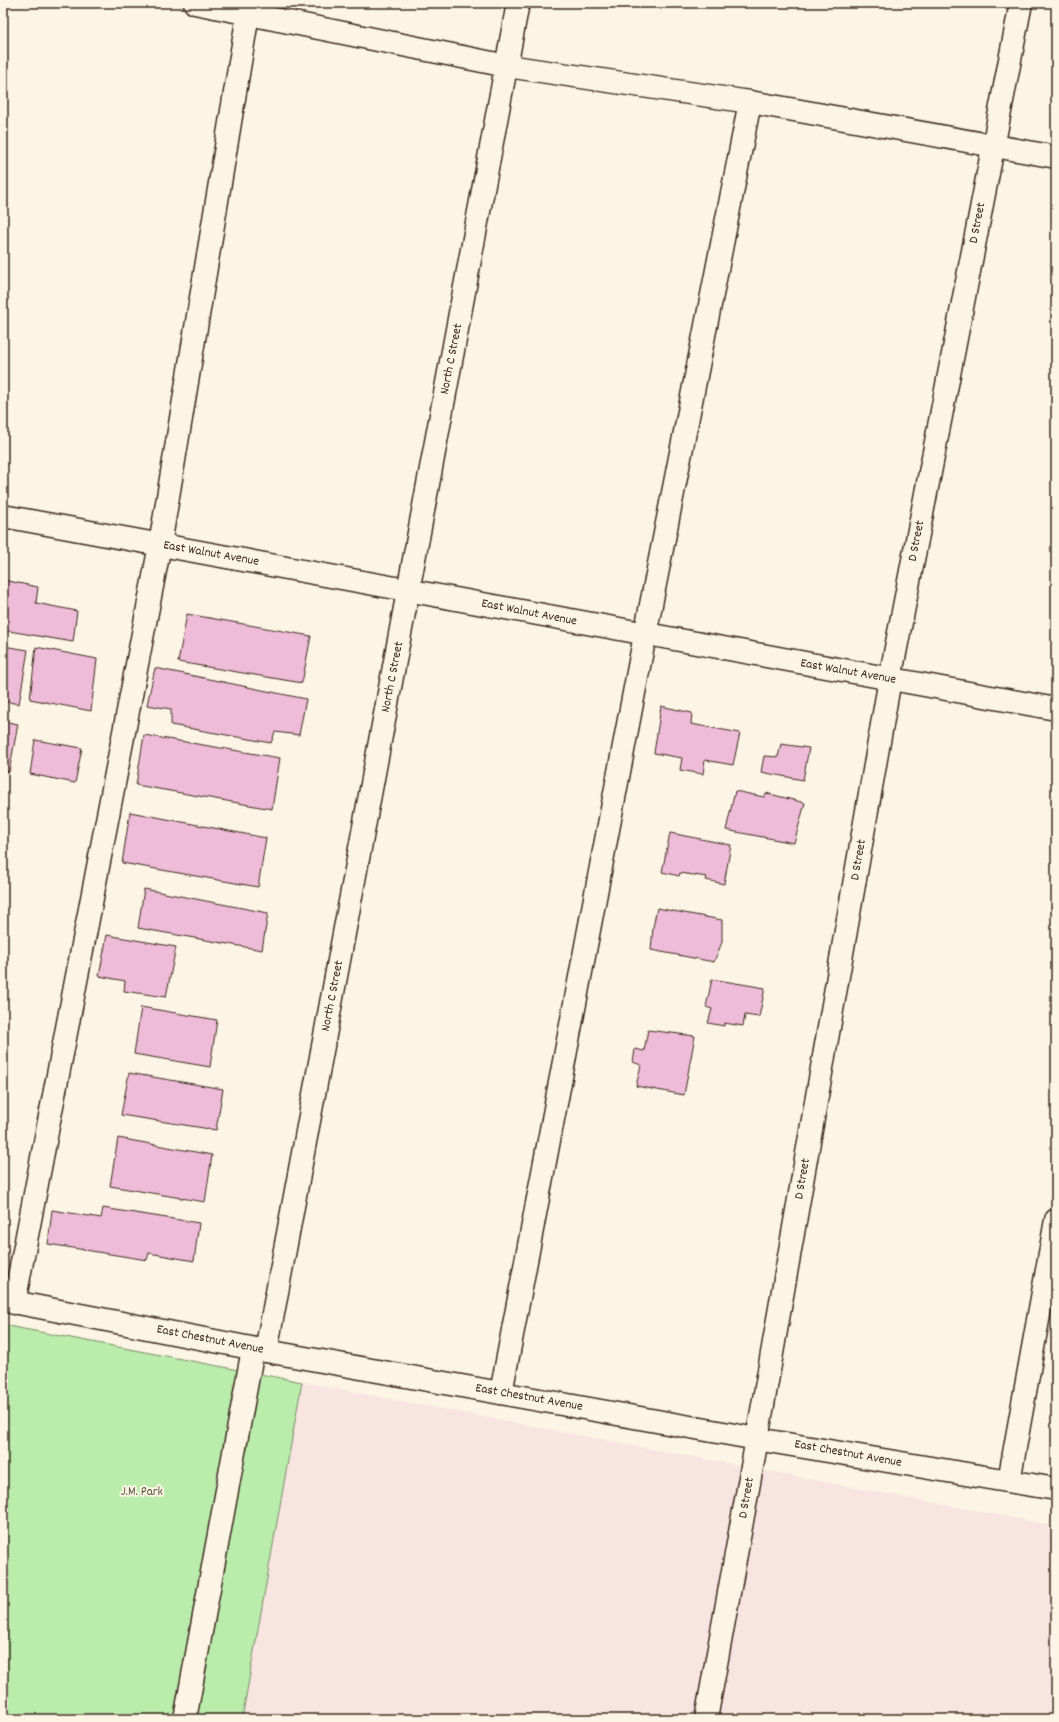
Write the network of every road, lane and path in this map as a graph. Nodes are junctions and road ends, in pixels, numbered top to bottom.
1 (195, 3) edge
2 (518, 3) edge
3 (1021, 3) edge
4 (248, 14) junction
5 (507, 66) junction
6 (750, 102) junction
7 (993, 145) junction
8 (1056, 157) edge
9 (3, 516) edge
10 (160, 545) junction
11 (409, 590) junction
12 (645, 635) junction
13 (890, 680) junction
14 (1056, 709) edge
15 (1056, 1220) edge
16 (8, 1301) edge
17 (259, 1350) junction
18 (501, 1393) junction
19 (758, 1438) junction
20 (1009, 1481) junction
21 (1056, 1489) edge
22 (185, 1719) edge
23 (706, 1719) edge

1 - 4 street
2 - 5 street, North C Street
3 - 7 street, D Street
4 - 5 street
4 - 10 street
5 - 6 street
5 - 11 street, North C Street
6 - 7 street
6 - 12 street
7 - 8 street
7 - 13 street, D Street
9 - 10 street, East Walnut Avenue
10 - 11 street, East Walnut Avenue
10 - 16 street
11 - 12 street, East Walnut Avenue
11 - 17 street, North C Street
12 - 13 street, East Walnut Avenue
12 - 18 street
13 - 14 street, East Walnut Avenue
13 - 19 street, D Street
15 - 20 street
16 - 17 street, East Chestnut Avenue
17 - 18 street, East Chestnut Avenue
17 - 22 street, North C Street
18 - 19 street, East Chestnut Avenue
19 - 20 street, East Chestnut Avenue
19 - 23 street, D Street
20 - 21 street, East Chestnut Avenue

